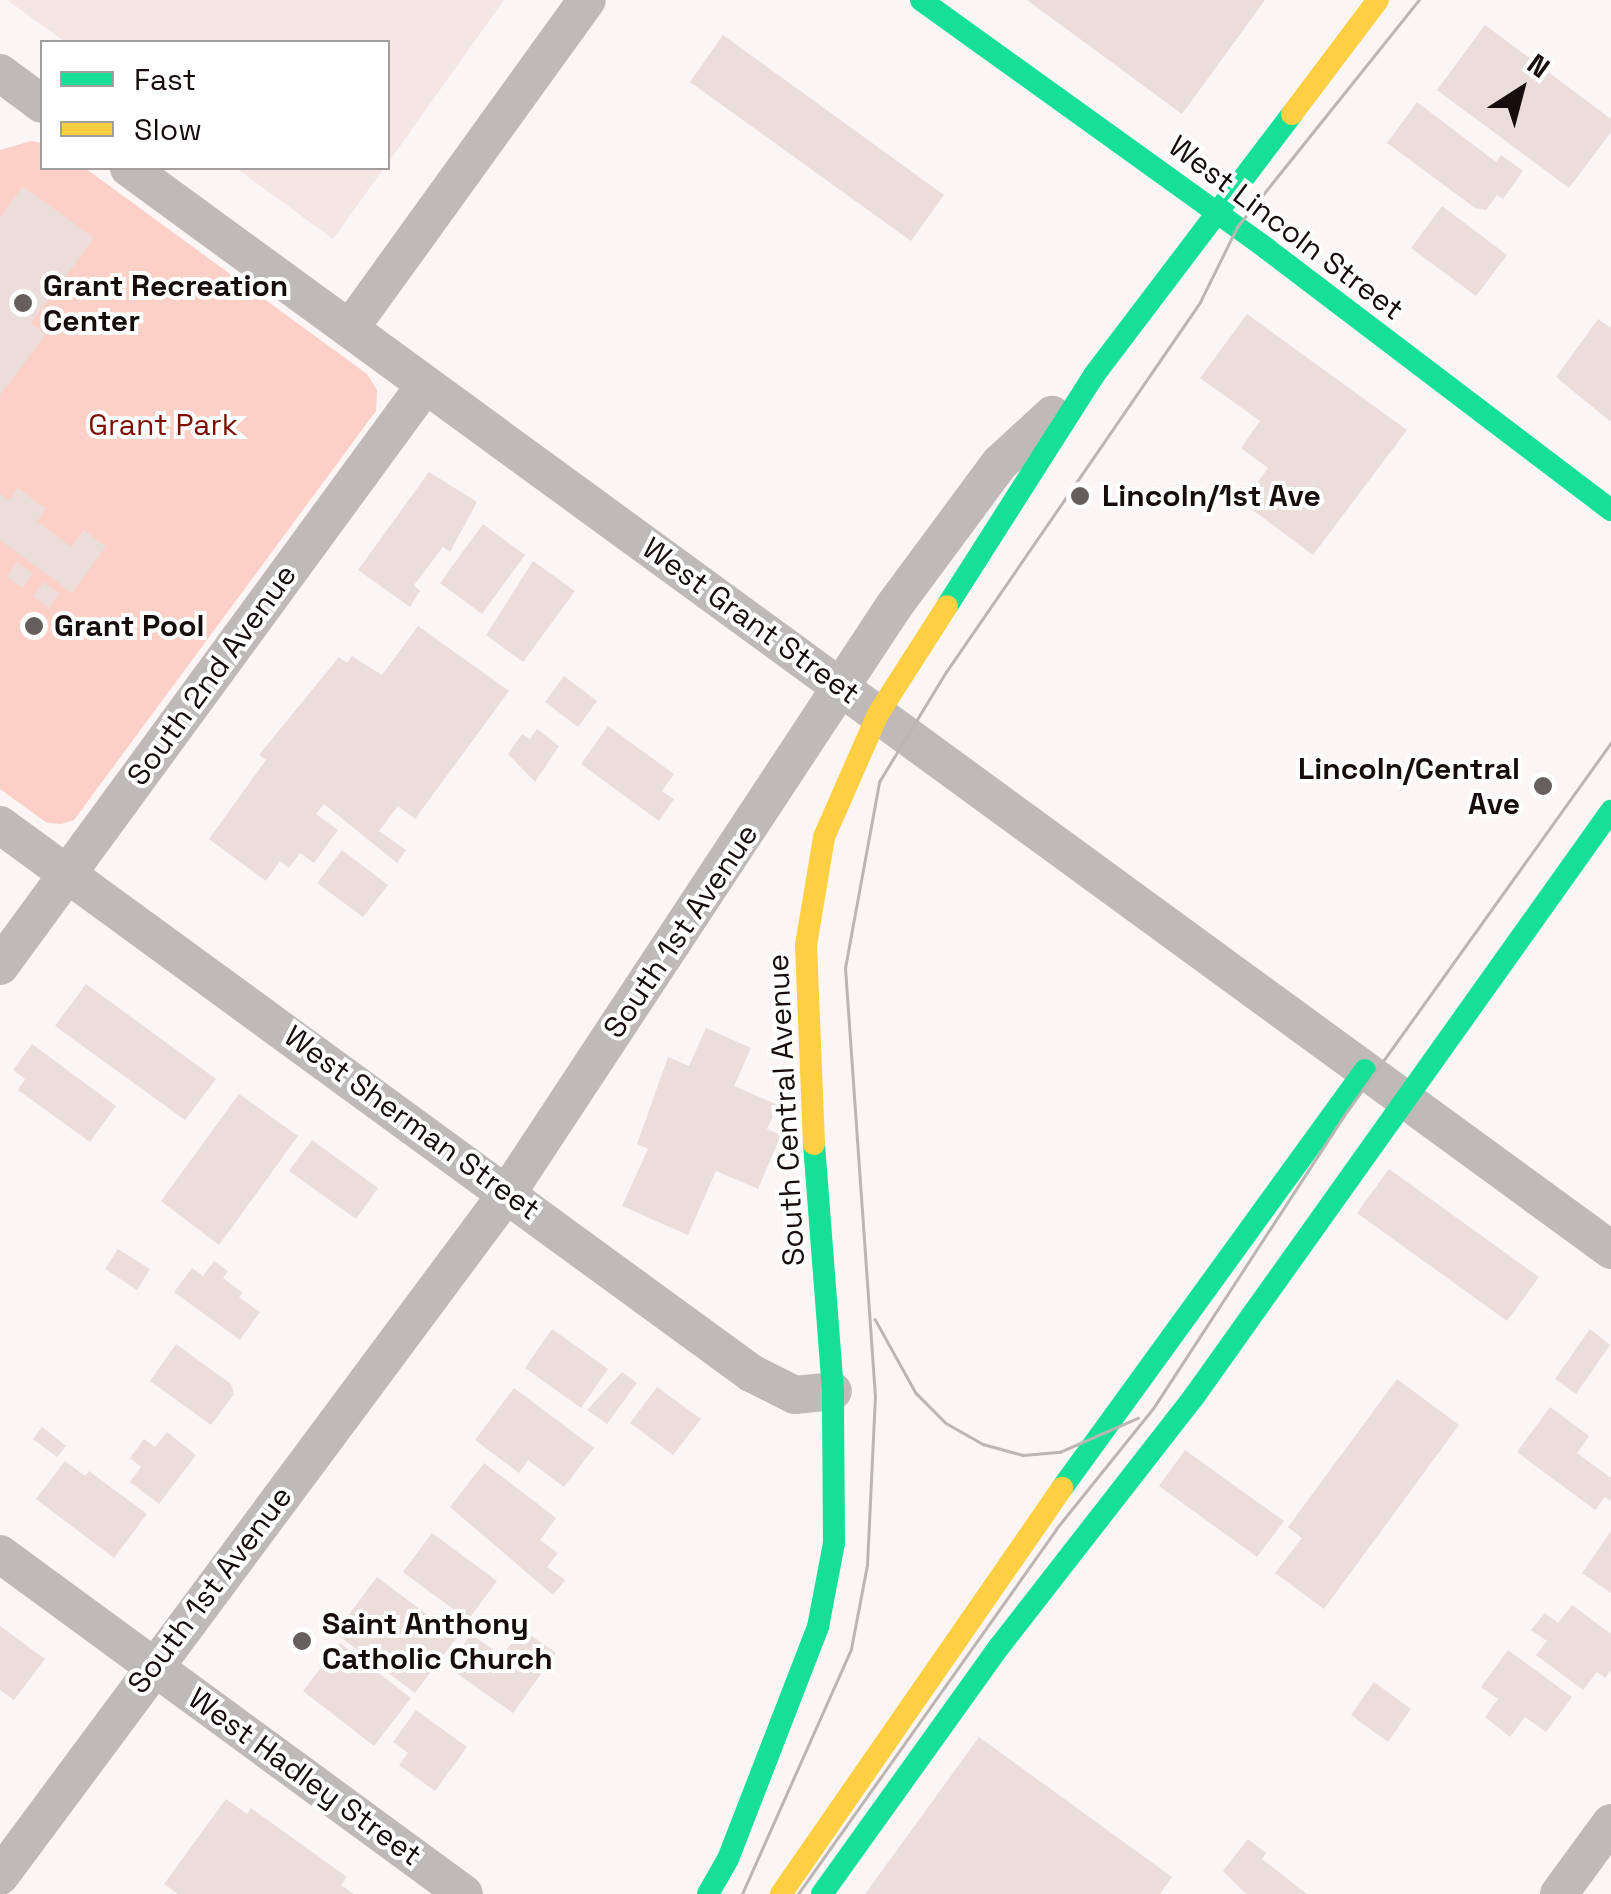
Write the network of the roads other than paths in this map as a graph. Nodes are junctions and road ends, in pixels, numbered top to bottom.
1 (586, 0) edge
2 (921, 0) edge
3 (1378, 0) edge
4 (132, 170) edge
5 (1218, 213) junction
6 (351, 327) junction
7 (1094, 376) junction
8 (425, 386) junction
9 (1611, 510) edge
10 (842, 688) junction
11 (878, 714) junction
12 (1611, 811) edge
13 (0, 825) edge
14 (67, 874) junction
15 (0, 966) edge
16 (1369, 1073) junction
17 (1404, 1098) junction
18 (508, 1192) junction
19 (1611, 1250) edge
20 (833, 1391) junction
21 (0, 1554) edge
22 (153, 1666) junction
23 (1611, 1823) edge
24 (0, 1876) edge
25 (464, 1894) edge
26 (708, 1894) edge
27 (782, 1894) edge
28 (822, 1894) edge
29 (1559, 1894) edge

1 - 6 street
2 - 5 main road, West Lincoln Street
3 - 5 main road, South 1st Avenue
4 - 6 street, West Grant Street
5 - 7 main road, South 1st Avenue
5 - 9 main road, West Lincoln Street
6 - 8 street, West Grant Street
7 - 10 street, South 1st Avenue
7 - 11 main road, South Central Avenue
8 - 10 street, West Grant Street
8 - 14 street, South 2nd Avenue
10 - 11 street, West Grant Street
10 - 18 street, South 1st Avenue
11 - 16 street, West Grant Street
11 - 20 main road, South Central Avenue
12 - 17 main road
13 - 14 street, West Sherman Street
14 - 15 street, South 2nd Avenue
14 - 18 street, West Sherman Street
16 - 17 street, West Grant Street
16 - 27 main road
17 - 19 street, West Grant Street
17 - 28 main road
18 - 20 street, West Sherman Street
18 - 22 street, South 1st Avenue
20 - 26 main road, South Central Avenue
21 - 22 street, West Hadley Street
22 - 24 street, South 1st Avenue
22 - 25 street, West Hadley Street
23 - 29 street

